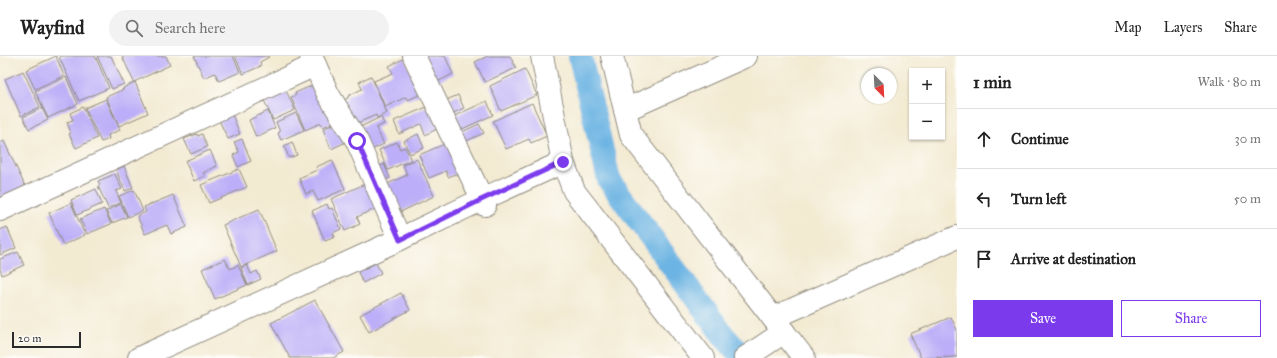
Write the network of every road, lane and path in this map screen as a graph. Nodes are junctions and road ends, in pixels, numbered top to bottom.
1 (414, 56) edge
2 (542, 56) edge
3 (612, 56) edge
4 (746, 56) edge
5 (313, 60) edge
6 (625, 110) junction
7 (563, 162) junction
8 (484, 202) junction
9 (0, 210) edge
10 (957, 237) edge
11 (400, 240) junction
12 (779, 325) junction
13 (139, 358) edge
14 (703, 358) edge
15 (745, 358) edge
16 (804, 358) edge

1 - 8 street
2 - 7 street
3 - 6 street
4 - 6 street
5 - 9 street
5 - 11 street
6 - 12 street
7 - 8 street
7 - 14 street
8 - 11 street
10 - 12 street
11 - 13 street
12 - 15 street
12 - 16 street

